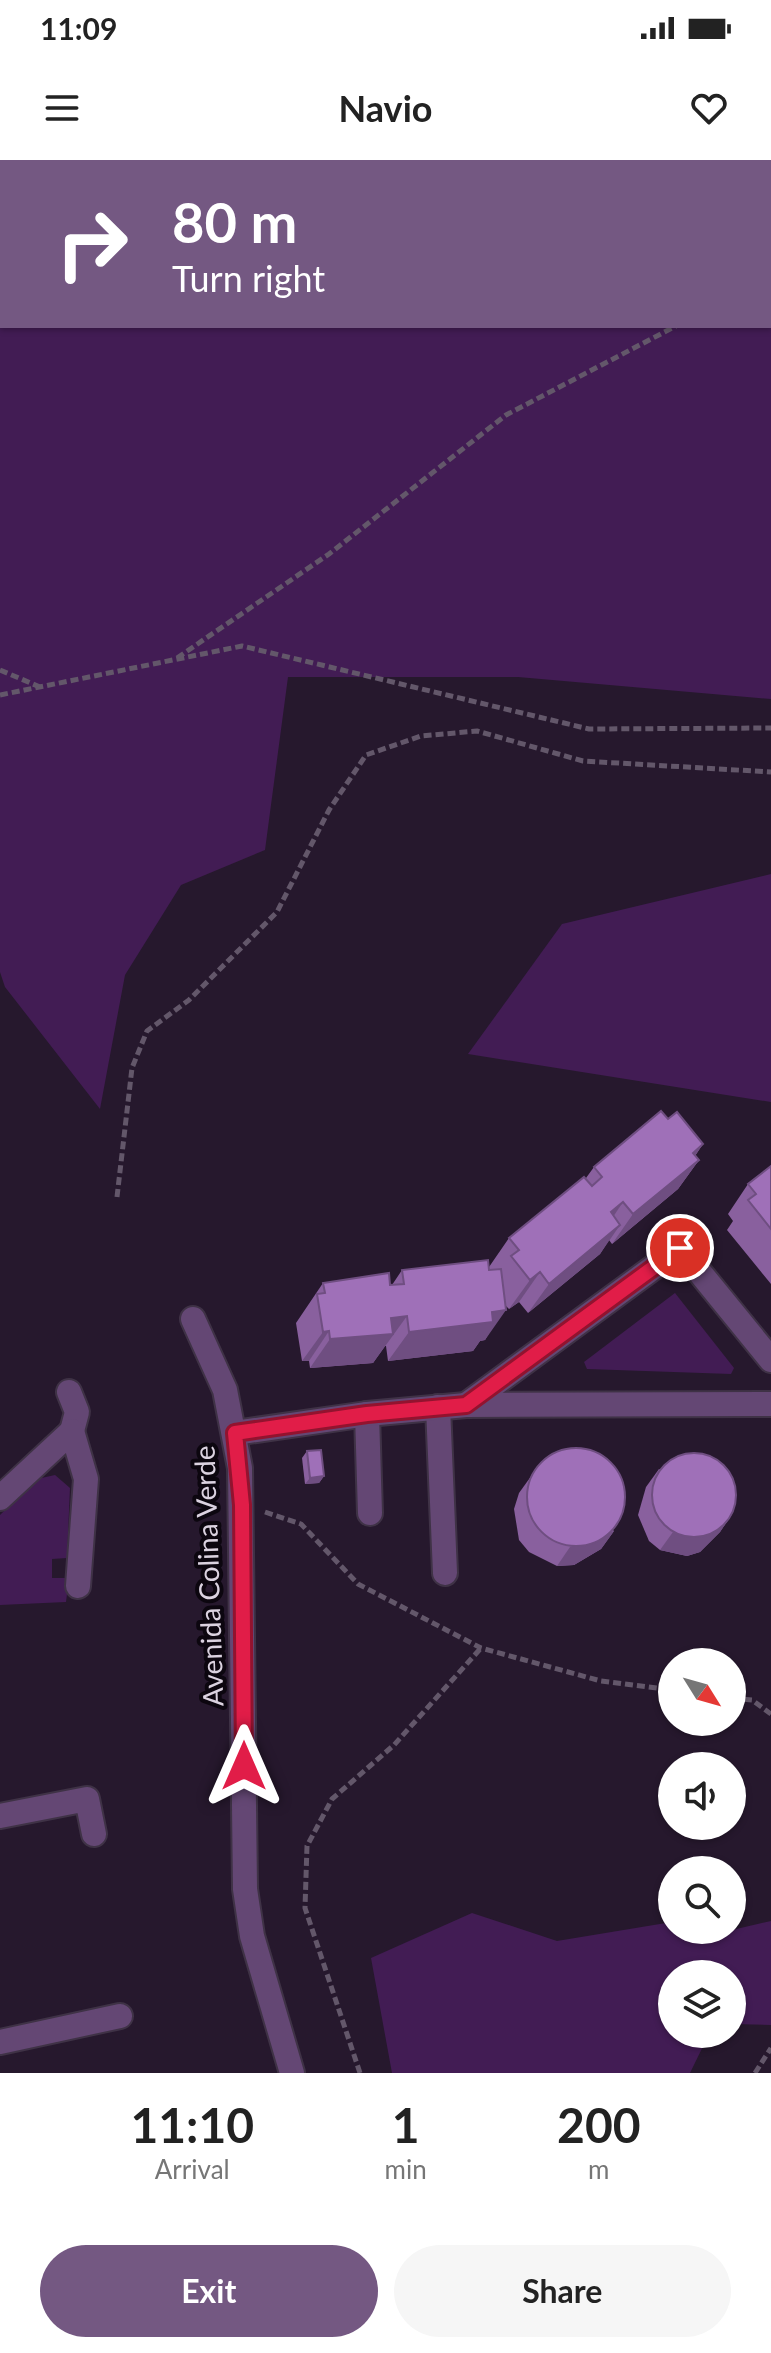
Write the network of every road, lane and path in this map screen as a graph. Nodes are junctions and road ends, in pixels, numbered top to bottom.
1 (672, 328) edge
2 (173, 660) junction
3 (0, 670) edge
4 (41, 688) junction
5 (0, 695) edge
6 (771, 728) edge
7 (771, 772) edge
8 (117, 1197) dead end
9 (193, 1319) dead end
10 (771, 1360) edge
11 (69, 1392) dead end
12 (771, 1404) edge
13 (466, 1405) junction
14 (438, 1407) junction
15 (367, 1414) junction
16 (72, 1431) junction
17 (235, 1433) junction
18 (0, 1498) edge
19 (242, 1505) junction
20 (370, 1513) dead end
21 (445, 1573) dead end
22 (78, 1586) dead end
23 (481, 1648) junction
24 (658, 1688) edge
25 (746, 1699) edge
26 (771, 1714) edge
27 (0, 1816) edge
28 (94, 1834) dead end
29 (120, 2016) dead end
30 (0, 2042) edge
31 (771, 2048) edge
32 (292, 2073) edge
33 (360, 2073) edge
34 (755, 2073) edge

1 - 2 path
2 - 4 path
2 - 6 path
3 - 4 path
4 - 5 path
7 - 8 path
9 - 17 street, Avenida Colina Verde
10 - 13 street
11 - 16 street
12 - 13 street
13 - 14 street
14 - 15 street
14 - 21 street
15 - 17 street
15 - 20 street
16 - 18 street
16 - 22 street
17 - 19 street, Avenida Colina Verde
19 - 23 path
19 - 32 street, Avenida Colina Verde
23 - 24 path
23 - 33 path
25 - 26 path
27 - 28 street
29 - 30 street
31 - 34 path

